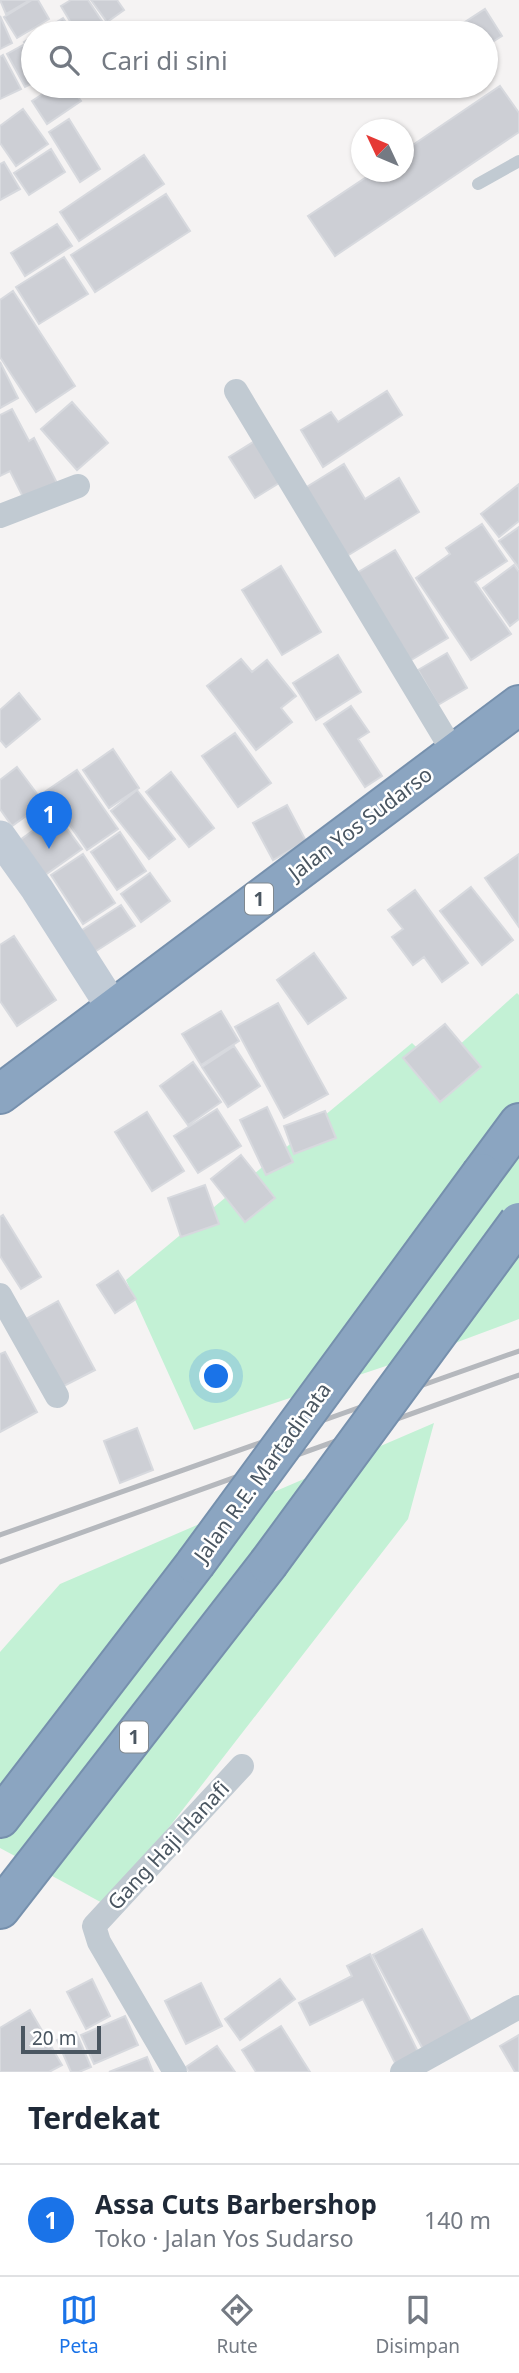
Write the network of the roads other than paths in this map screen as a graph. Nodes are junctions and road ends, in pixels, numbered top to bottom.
1 (519, 161) edge
2 (478, 184) dead end
3 (236, 391) dead end
4 (78, 486) dead end
5 (0, 516) edge
6 (519, 705) edge
7 (454, 753) junction
8 (0, 837) edge
9 (113, 1008) junction
10 (0, 1094) edge
11 (519, 1123) edge
12 (519, 1222) edge
13 (0, 1295) edge
14 (57, 1396) dead end
15 (242, 1766) dead end
16 (0, 1818) edge
17 (0, 1909) edge
18 (519, 2007) edge
19 (429, 2066) edge
20 (174, 2072) edge
21 (401, 2072) edge

1 - 2 lane
3 - 7 street
4 - 5 street
6 - 7 highway, Jalan Yos Sudarso / 1
7 - 9 highway, Jalan Yos Sudarso / 1
8 - 9 street
9 - 10 highway, Jalan Yos Sudarso / 1
11 - 16 highway, Jalan R.E. Martadinata, bridge
12 - 17 highway, 1, bridge
13 - 14 street
15 - 20 street, Gang Haji Hanafi
18 - 19 street
19 - 21 street

